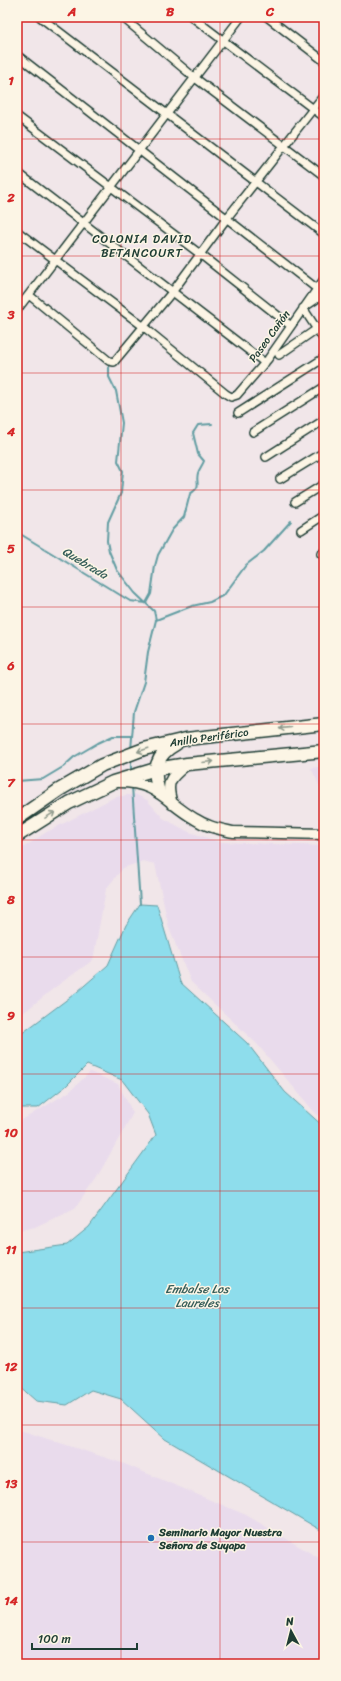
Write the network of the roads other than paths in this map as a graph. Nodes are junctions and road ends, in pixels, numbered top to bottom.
1 (40, 17) edge
2 (122, 17) edge
3 (192, 17) edge
4 (241, 17) edge
5 (267, 17) edge
6 (224, 40) junction
7 (17, 55) edge
8 (324, 61) edge
9 (195, 78) junction
10 (324, 95) edge
11 (313, 109) junction
12 (169, 114) junction
13 (17, 116) edge
14 (324, 117) edge
15 (285, 146) junction
16 (140, 151) junction
17 (17, 172) edge
18 (324, 176) edge
19 (256, 182) junction
20 (112, 188) junction
21 (227, 218) junction
22 (83, 224) junction
23 (17, 232) edge
24 (324, 234) edge
25 (200, 254) junction
26 (55, 259) junction
27 (324, 279) edge
28 (316, 288) junction
29 (173, 291) junction
30 (324, 294) edge
31 (29, 295) junction
32 (303, 308) junction
33 (17, 310) edge
34 (324, 324) edge
35 (291, 326) junction
36 (144, 327) junction
37 (316, 329) junction
38 (324, 340) edge
39 (279, 355) dead end
40 (324, 358) edge
41 (265, 363) junction
42 (324, 387) edge
43 (238, 412) dead end
44 (324, 420) edge
45 (252, 432) dead end
46 (324, 452) edge
47 (266, 457) dead end
48 (280, 479) dead end
49 (324, 484) edge
50 (295, 502) dead end
51 (324, 515) edge
52 (301, 530) dead end
53 (324, 724) edge
54 (186, 739) junction
55 (324, 751) edge
56 (187, 764) junction
57 (156, 769) junction
58 (113, 782) junction
59 (159, 792) junction
60 (172, 804) junction
61 (17, 819) edge
62 (324, 834) edge
63 (17, 836) edge

1 - 12 street
2 - 9 street
3 - 6 street
4 - 6 street
5 - 8 street
6 - 9 street
6 - 11 street
7 - 16 street
9 - 12 street
9 - 15 street
10 - 11 street
11 - 14 street
11 - 15 street
12 - 16 street
12 - 19 street
13 - 20 street
15 - 18 street
15 - 19 street
16 - 20 street
16 - 21 street
17 - 22 street
19 - 21 street
19 - 24 street
20 - 22 street
20 - 25 street
21 - 25 street
21 - 28 street
22 - 26 street
22 - 29 street
23 - 26 street
25 - 29 street
25 - 35 street
26 - 31 street
26 - 36 street
27 - 28 street, Paseo Cañón
28 - 32 street, Paseo Cañón
29 - 36 street
29 - 41 street
30 - 32 street
31 - 33 street
31 - 36 street
32 - 35 street, Paseo Cañón
32 - 37 street
34 - 37 street
35 - 41 street, Paseo Cañón
36 - 41 street, Paseo Cañón
37 - 38 street
37 - 39 street
40 - 43 street
42 - 45 street
44 - 47 street
46 - 48 street
49 - 50 street
51 - 52 street
53 -> 54 highway, Anillo Periférico
54 - 57 highway
54 -> 61 highway, Anillo Periférico
56 -> 55 highway
56 - 57 highway
56 - 60 street
57 - 58 highway
57 - 59 highway
58 - 59 street
63 -> 58 highway
59 - 60 street
60 - 62 street

